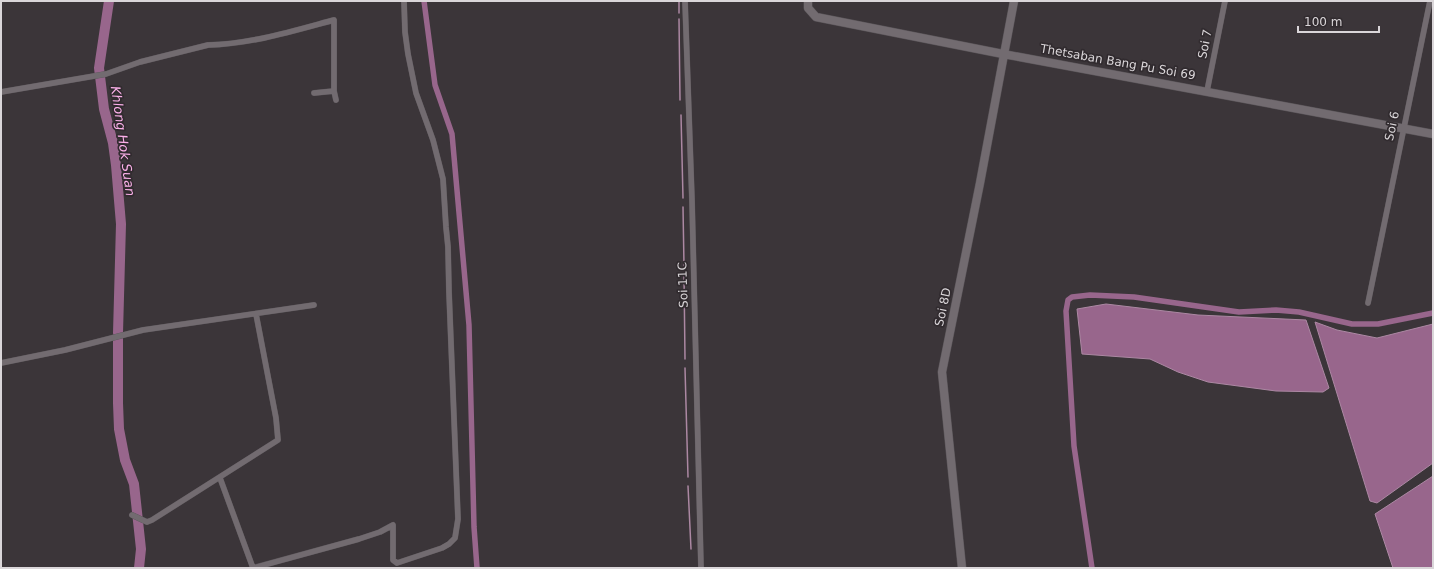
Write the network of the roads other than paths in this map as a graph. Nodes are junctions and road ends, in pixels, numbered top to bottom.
1 (404, 1) edge
2 (685, 1) edge
3 (808, 1) edge
4 (1014, 1) edge
5 (1225, 1) edge
6 (1430, 1) edge
7 (1003, 54) junction
8 (334, 91) junction
9 (1207, 91) junction
10 (1, 92) edge
11 (314, 93) dead end
12 (336, 100) dead end
13 (1403, 128) junction
14 (1433, 134) edge
15 (1368, 303) dead end
16 (314, 305) dead end
17 (256, 314) junction
18 (1, 363) edge
19 (220, 478) junction
20 (132, 515) dead end
21 (253, 568) edge
22 (701, 568) edge
23 (962, 568) edge

1 - 21 street
2 - 22 street, Soi 11C
3 - 7 street, Thetsaban Bang Pu Soi 69
4 - 7 street, Soi 8D
5 - 9 street, Soi 7
6 - 13 street, Soi 6
7 - 9 street, Thetsaban Bang Pu Soi 69
7 - 23 street, Soi 8D
8 - 10 street
8 - 11 street
8 - 12 street
9 - 13 street, Thetsaban Bang Pu Soi 69
13 - 14 street, Thetsaban Bang Pu Soi 69
13 - 15 street, Soi 6
16 - 17 street
17 - 18 street
17 - 19 street
19 - 20 street
19 - 21 street

